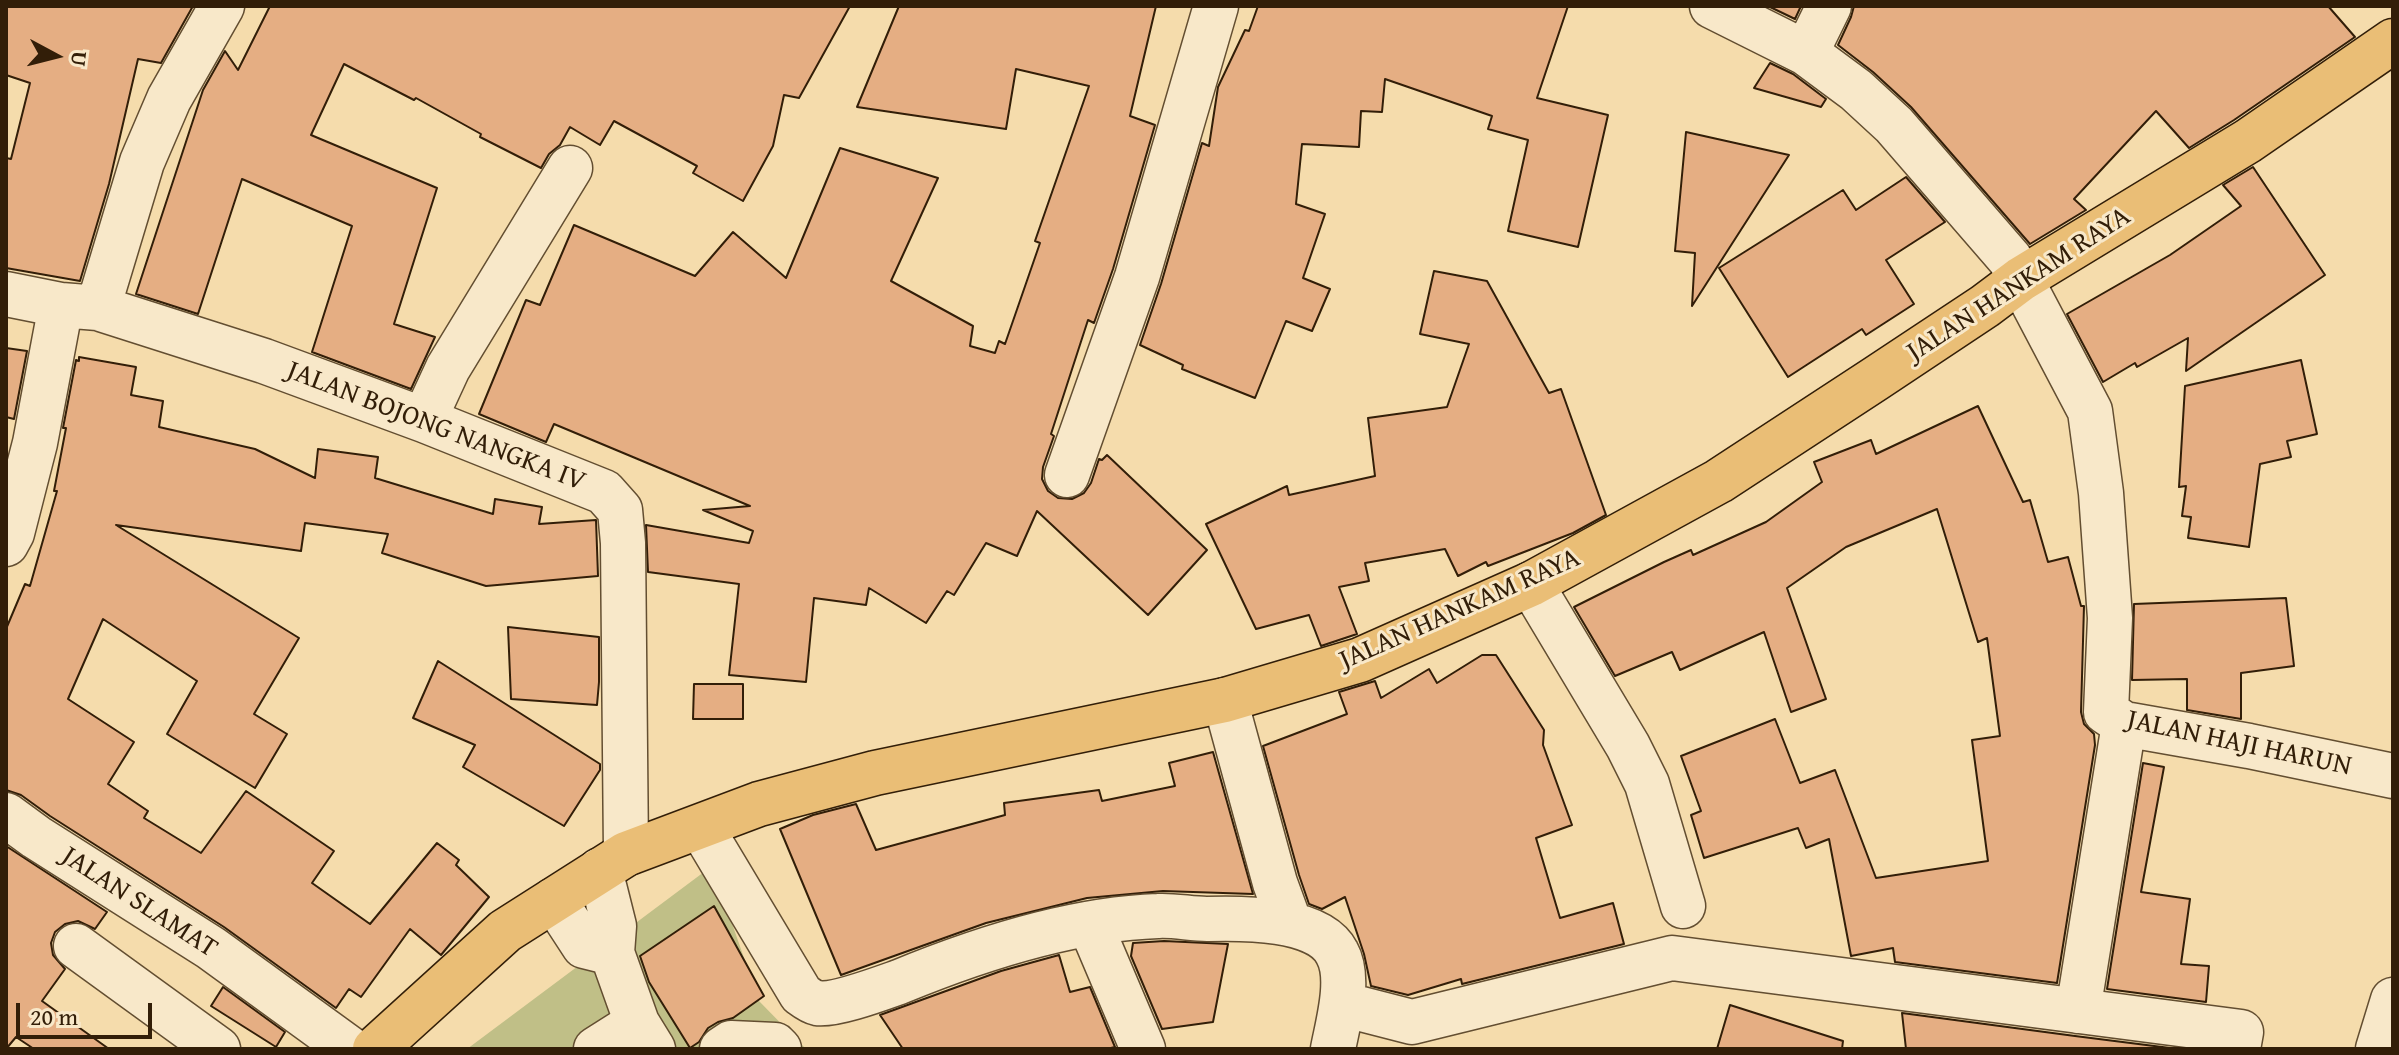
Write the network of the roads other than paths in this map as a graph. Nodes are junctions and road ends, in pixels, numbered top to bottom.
1 (222, 6) edge
2 (1216, 6) edge
3 (1712, 6) edge
4 (1829, 6) edge
5 (2393, 41) edge
6 (1806, 53) junction
7 (570, 168) dead end
8 (2021, 279) junction
9 (6, 294) edge
10 (80, 307) junction
11 (424, 420) junction
12 (1067, 475) dead end
13 (6, 544) edge
14 (1531, 584) junction
15 (1225, 700) junction
16 (2124, 724) junction
17 (2393, 776) edge
18 (6, 815) edge
19 (701, 827) junction
20 (613, 862) junction
21 (554, 900) junction
22 (1683, 906) dead end
23 (1284, 907) junction
24 (1090, 924) junction
25 (76, 946) dead end
26 (612, 953) junction
27 (2393, 1000) edge
28 (1342, 1004) junction
29 (2078, 1011) junction
30 (645, 1036) edge
31 (218, 1049) edge
32 (350, 1049) edge
33 (375, 1049) edge
34 (596, 1049) edge
35 (722, 1049) edge
36 (779, 1049) edge
37 (1143, 1049) edge
38 (1333, 1049) edge
39 (2238, 1049) edge
40 (2378, 1049) edge

1 - 10 street
2 - 12 street
3 - 6 street
4 - 6 street
5 - 8 main road, JALAN HANKAM RAYA
6 - 8 street
7 - 11 street
8 - 14 main road, JALAN HANKAM RAYA
8 - 16 street, JALAN HAJI HARUN
9 - 10 street, JALAN BOJONG NANGKA IV
10 - 11 street, JALAN BOJONG NANGKA IV
10 - 13 street
11 - 20 street, JALAN BOJONG NANGKA IV
14 - 15 main road, JALAN HANKAM RAYA
14 - 22 street
15 - 19 main road, JALAN HANKAM RAYA
15 - 23 street
16 - 17 street, JALAN HAJI HARUN
16 - 29 street
18 - 32 street, JALAN SLAMAT
19 - 20 main road, JALAN HANKAM RAYA
19 - 24 street
20 - 21 main road, JALAN HANKAM RAYA
20 - 26 street, JALAN BOJONG NANGKA IV
21 - 26 street
21 - 33 main road, JALAN HANKAM RAYA
23 - 24 street
23 - 28 street
24 - 37 street
25 - 31 street
26 - 30 street, JALAN BOJONG NANGKA IV
27 - 40 street
28 - 29 street
28 - 38 street
29 - 39 street
30 - 34 street
35 - 36 street

